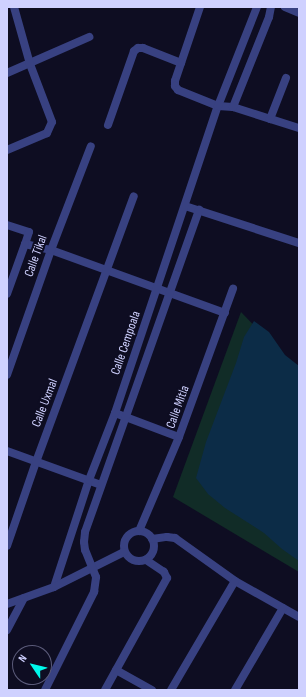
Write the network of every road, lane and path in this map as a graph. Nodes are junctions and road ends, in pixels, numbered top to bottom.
1 (14, 7) edge
2 (200, 7) edge
3 (256, 7) edge
4 (271, 7) edge
5 (286, 7) edge
6 (299, 13) edge
7 (90, 37) dead end
8 (243, 41) junction
9 (257, 47) junction
10 (181, 62) junction
11 (30, 64) junction
12 (7, 73) edge
13 (286, 78) dead end
14 (218, 106) junction
15 (233, 107) junction
16 (270, 119) junction
17 (108, 125) dead end
18 (299, 128) edge
19 (91, 146) dead end
20 (7, 150) edge
21 (134, 196) dead end
22 (185, 206) junction
23 (199, 210) junction
24 (7, 225) edge
25 (298, 241) edge
26 (25, 244) junction
27 (51, 250) junction
28 (108, 270) junction
29 (157, 288) junction
30 (233, 289) dead end
31 (170, 293) junction
32 (7, 294) edge
33 (225, 312) junction
34 (7, 375) edge
35 (115, 413) junction
36 (127, 417) junction
37 (179, 437) junction
38 (7, 451) edge
39 (36, 462) junction
40 (89, 480) junction
41 (101, 485) junction
42 (139, 531) junction
43 (152, 538) junction
44 (7, 546) edge
45 (124, 552) junction
46 (146, 560) junction
47 (92, 567) junction
48 (235, 581) junction
49 (54, 587) junction
50 (24, 598) junction
51 (7, 604) edge
52 (284, 608) junction
53 (299, 617) edge
54 (7, 630) edge
55 (116, 670) junction
56 (44, 690) edge
57 (105, 690) edge
58 (152, 690) edge
59 (171, 690) edge
60 (235, 690) edge

1 - 11 street
2 - 10 street
3 - 8 street, Calle Cempoala
4 - 9 street
5 - 6 street
7 - 11 street
8 - 9 street
8 - 14 street, Calle Cempoala
9 - 15 street
10 - 14 street
10 - 17 street
11 - 12 street
11 - 20 street
13 - 16 street
14 - 15 street
14 - 22 street, Calle Cempoala
15 - 16 street
16 - 18 street
19 - 27 street, Calle Tikal
21 - 28 street, Calle Uxmal
22 - 23 street
22 - 29 street, Calle Cempoala
23 - 25 street
23 - 31 street, Calle Cempoala
24 - 26 street
26 - 27 street
26 - 32 street
27 - 28 street
27 - 34 street, Calle Tikal
28 - 29 street
28 - 39 street, Calle Uxmal
29 - 31 street
29 - 35 street, Calle Cempoala
30 - 33 street, Calle Mitla
31 - 33 street
31 - 36 street, Calle Cempoala
33 - 37 street, Calle Mitla
35 - 36 street
35 - 40 street, Calle Cempoala
36 - 37 street
36 - 41 street, Calle Cempoala
37 - 42 street, Calle Mitla
38 - 39 street
39 - 40 street
39 - 44 street, Calle Uxmal
40 - 41 street
40 - 49 street, Calle Cempoala
41 - 47 street, Calle Cempoala
42 - 43 street
42 - 45 street
43 - 46 street
43 - 48 street
45 - 46 street
45 - 47 street
46 - 55 street
47 - 49 street
47 - 56 street, Calle Cempoala
48 - 52 street
48 - 59 street
49 - 50 street
50 - 51 street
50 - 54 street
52 - 53 street
52 - 60 street
55 - 57 street
55 - 58 street

